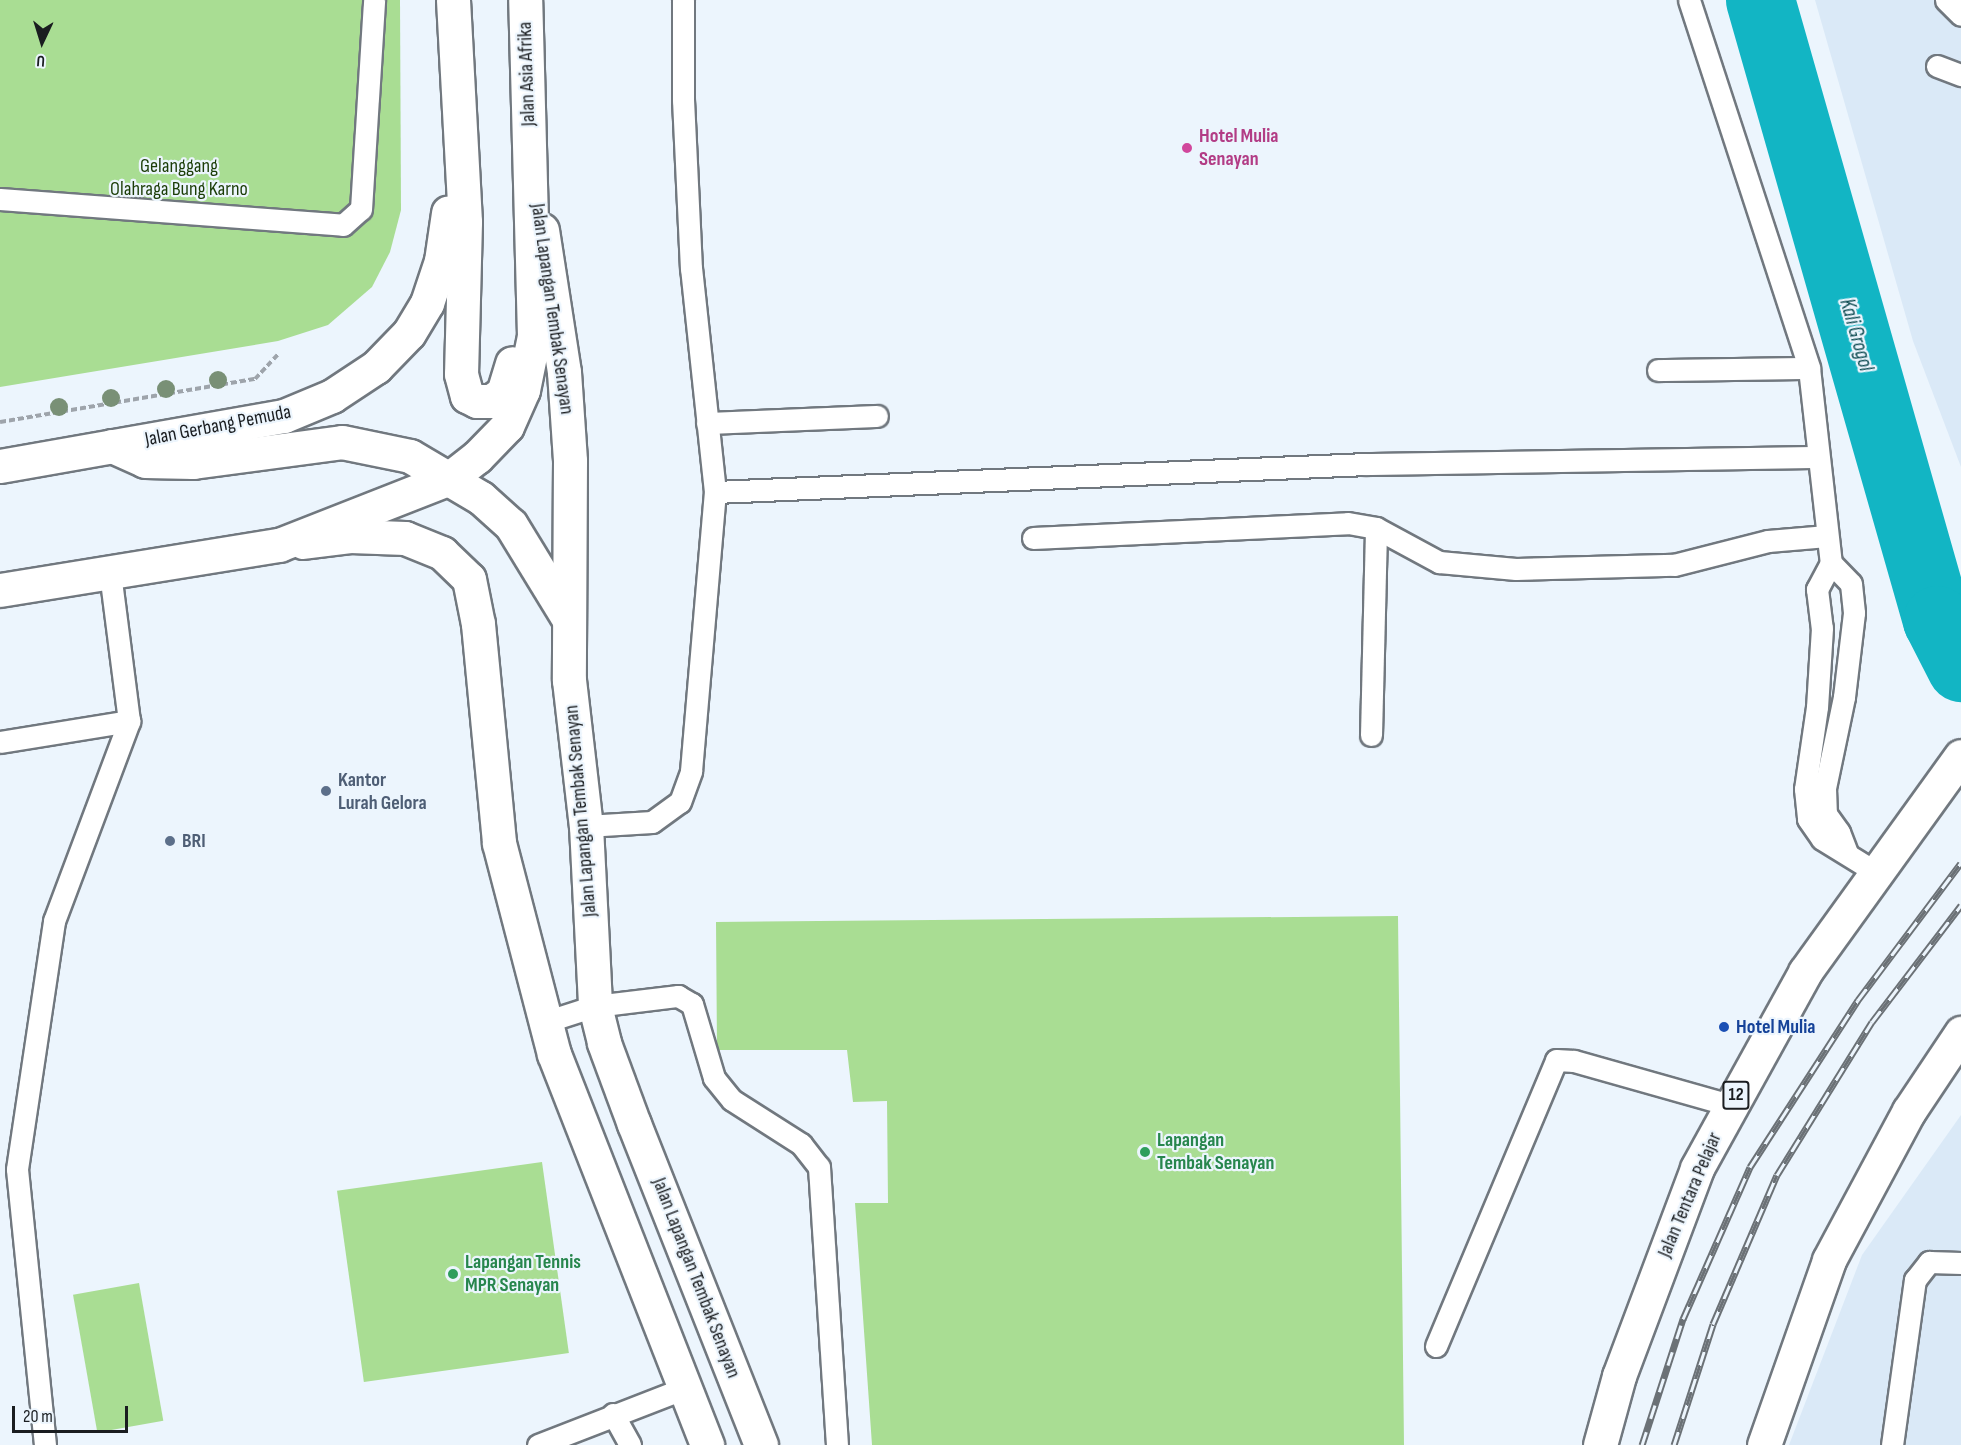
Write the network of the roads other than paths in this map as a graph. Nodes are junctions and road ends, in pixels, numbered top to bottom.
1 (374, 0) edge
2 (453, 0) edge
3 (525, 0) edge
4 (683, 0) edge
5 (1689, 0) edge
6 (1946, 0) edge
7 (1961, 15) edge
8 (1937, 66) dead end
9 (1961, 75) edge
10 (458, 127) junction
11 (530, 149) junction
12 (0, 199) edge
13 (1809, 369) junction
14 (1658, 370) dead end
15 (877, 416) dead end
16 (707, 423) junction
17 (112, 446) junction
18 (1818, 457) junction
19 (0, 466) edge
20 (450, 478) junction
21 (715, 492) junction
22 (1376, 528) junction
23 (1827, 536) junction
24 (1033, 537) dead end
25 (279, 545) junction
26 (1831, 563) junction
27 (110, 572) junction
28 (0, 590) edge
29 (569, 620) junction
30 (129, 721) junction
31 (1371, 735) dead end
32 (0, 742) edge
33 (1951, 768) edge
34 (586, 826) junction
35 (1847, 853) junction
36 (1877, 873) junction
37 (595, 1006) junction
38 (548, 1021) junction
39 (1961, 1034) edge
40 (1730, 1105) junction
41 (1961, 1263) edge
42 (1436, 1346) dead end
43 (685, 1388) junction
44 (613, 1414) junction
45 (45, 1445) edge
46 (538, 1445) edge
47 (630, 1445) edge
48 (707, 1445) edge
49 (761, 1445) edge
50 (837, 1445) edge
51 (1600, 1445) edge
52 (1764, 1445) edge
53 (1892, 1445) edge

1 - 12 lane
2 - 10 main road
3 - 11 main road, Jalan Asia Afrika
4 - 16 lane
5 - 13 lane
6 - 7 lane
8 - 9 lane
10 - 11 main road
10 - 17 main road, Jalan Gerbang Pemuda
11 - 20 main road
11 - 29 main road, Jalan Lapangan Tembak Senayan
13 - 14 lane
13 - 18 lane
15 - 16 lane
16 - 21 lane
17 - 19 main road, Jalan Gerbang Pemuda
17 - 20 main road, Jalan Gerbang Pemuda
18 - 21 lane
18 - 23 lane
20 - 25 main road
20 - 29 main road, Jalan Gerbang Pemuda
21 - 34 lane
22 - 23 lane
22 - 24 lane
22 - 31 lane
23 - 26 lane
25 - 27 main road
25 - 38 main road
26 - 35 lane
26 - 35 lane
27 - 28 main road
27 - 30 lane
29 - 34 main road, Jalan Lapangan Tembak Senayan
30 - 32 lane
30 - 45 lane
33 - 36 main road, Jalan Tentara Pelajar / 12
34 - 37 main road, Jalan Lapangan Tembak Senayan
35 - 36 lane
36 - 40 main road, Jalan Tentara Pelajar / 12
37 - 38 lane
37 - 49 main road, Jalan Lapangan Tembak Senayan
37 - 50 lane
38 - 43 main road
39 - 52 main road
40 - 42 lane
40 - 51 main road, Jalan Tentara Pelajar / 12
41 - 53 lane
43 - 44 lane
43 - 48 main road
44 - 46 lane
44 - 47 lane

